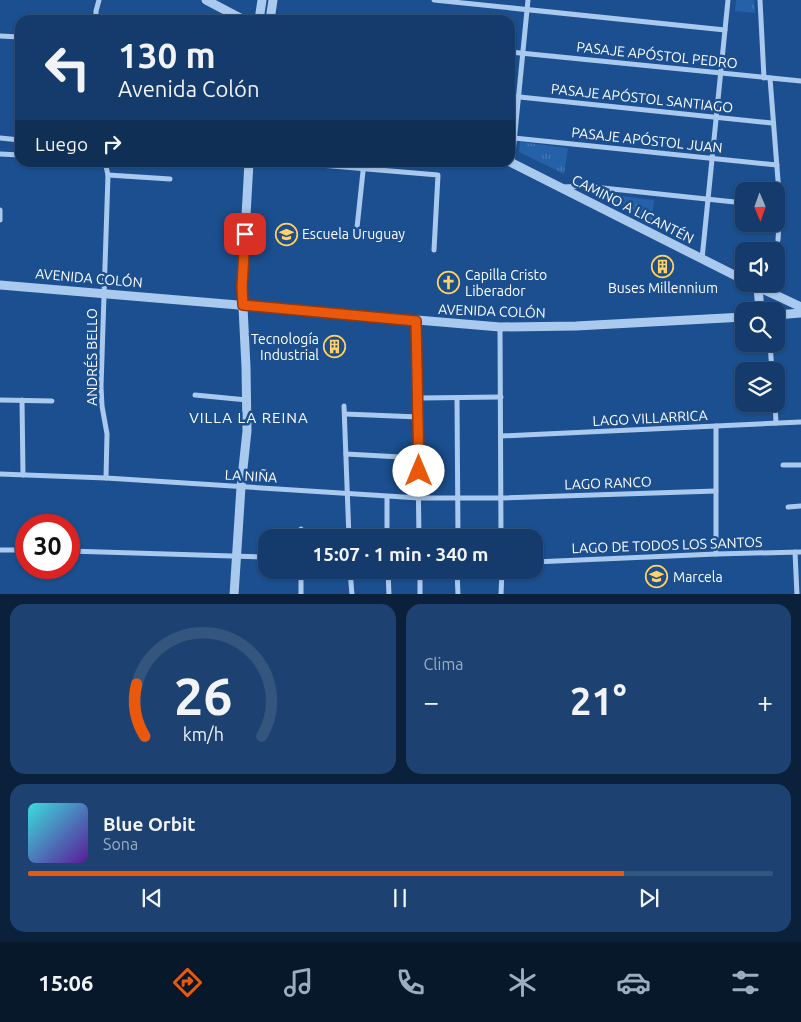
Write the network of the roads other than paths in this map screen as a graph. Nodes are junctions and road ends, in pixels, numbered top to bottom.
1 (99, 0) edge
2 (262, 0) edge
3 (273, 0) edge
4 (434, 0) edge
5 (528, 0) edge
6 (728, 0) edge
7 (760, 0) edge
8 (212, 2) edge
9 (527, 9) junction
10 (96, 15) edge
11 (235, 15) edge
12 (259, 15) edge
13 (271, 15) edge
14 (725, 30) junction
15 (0, 36) edge
16 (15, 37) edge
17 (515, 52) edge
18 (523, 53) junction
19 (721, 73) junction
20 (764, 78) junction
21 (770, 78) junction
22 (801, 81) edge
23 (515, 97) edge
24 (518, 97) junction
25 (716, 117) junction
26 (772, 123) junction
27 (515, 128) edge
28 (0, 138) edge
29 (515, 138) edge
30 (15, 140) edge
31 (0, 154) edge
32 (15, 155) edge
33 (712, 158) junction
34 (515, 164) edge
35 (777, 165) junction
36 (106, 167) edge
37 (249, 167) edge
38 (364, 167) edge
39 (373, 167) edge
40 (108, 175) junction
41 (170, 179) dead end
42 (777, 182) edge
43 (560, 188) junction
44 (708, 199) junction
45 (735, 202) edge
46 (0, 210) edge
47 (0, 220) edge
48 (778, 232) edge
49 (356, 237) dead end
50 (778, 240) dead end
51 (434, 250) dead end
52 (702, 259) junction
53 (735, 276) edge
54 (0, 285) edge
55 (770, 292) edge
56 (103, 293) junction
57 (243, 305) junction
58 (801, 307) edge
59 (801, 313) edge
60 (785, 314) edge
61 (735, 317) edge
62 (416, 321) junction
63 (500, 327) junction
64 (195, 395) dead end
65 (501, 397) junction
66 (419, 398) junction
67 (457, 398) junction
68 (0, 400) edge
69 (22, 400) junction
70 (247, 400) junction
71 (52, 401) dead end
72 (344, 406) dead end
73 (775, 412) edge
74 (344, 414) junction
75 (419, 417) junction
76 (801, 422) edge
77 (776, 423) junction
78 (716, 426) junction
79 (501, 436) junction
80 (346, 454) junction
81 (419, 458) junction
82 (783, 465) dead end
83 (801, 465) edge
84 (0, 474) edge
85 (22, 475) junction
86 (106, 478) junction
87 (241, 487) junction
88 (716, 490) junction
89 (348, 493) junction
90 (387, 497) junction
91 (419, 498) junction
92 (458, 498) junction
93 (501, 498) junction
94 (788, 506) dead end
95 (801, 506) edge
96 (349, 529) edge
97 (388, 529) edge
98 (420, 529) edge
99 (458, 529) edge
100 (502, 529) edge
101 (0, 550) edge
102 (15, 550) edge
103 (80, 551) edge
104 (798, 552) edge
105 (716, 554) junction
106 (236, 556) junction
107 (258, 557) edge
108 (543, 562) edge
109 (301, 579) edge
110 (351, 579) edge
111 (388, 579) edge
112 (420, 579) edge
113 (457, 579) edge
114 (502, 579) edge
115 (234, 594) edge
116 (301, 594) edge
117 (352, 594) edge
118 (389, 594) edge
119 (420, 594) edge
120 (458, 594) edge
121 (501, 594) edge
122 (797, 594) edge

1 - 10 street
2 - 12 street
3 - 13 street
4 - 9 street
5 - 9 street
6 - 14 street
7 - 20 street
8 - 11 street
9 - 14 street
9 - 18 street
14 - 19 street
15 - 16 street
17 - 18 street, PASAJE APÓSTOL PEDRO
18 - 19 street, PASAJE APÓSTOL PEDRO
18 - 24 street
19 - 20 street, PASAJE APÓSTOL PEDRO
19 - 25 street
20 - 21 street, PASAJE APÓSTOL PEDRO
21 - 22 street, PASAJE APÓSTOL PEDRO
21 - 26 street
23 - 24 street, PASAJE APÓSTOL SANTIAGO
24 - 25 street, PASAJE APÓSTOL SANTIAGO
24 - 27 street
25 - 26 street, PASAJE APÓSTOL SANTIAGO
25 - 33 street
26 - 35 street
28 - 30 street
29 - 33 street, PASAJE APÓSTOL JUAN
31 - 32 street
33 - 35 street, PASAJE APÓSTOL JUAN
33 - 44 street
34 - 43 street, CAMINO A LICANTÉN
35 - 42 street
36 - 40 street, ANDRÉS BELLO
37 - 57 street
38 - 49 street
39 - 51 street
40 - 41 street
40 - 56 street, ANDRÉS BELLO
43 - 44 street
43 - 52 street, CAMINO A LICANTÉN
44 - 45 street
44 - 52 street
46 - 47 street
48 - 50 street
52 - 53 street, CAMINO A LICANTÉN
54 - 56 street, AVENIDA COLÓN
55 - 58 street
56 - 57 street, AVENIDA COLÓN
56 - 86 street, ANDRÉS BELLO
57 - 62 street, AVENIDA COLÓN
57 - 70 street
59 - 60 street
61 - 63 street, AVENIDA COLÓN
62 - 63 street, AVENIDA COLÓN
62 - 66 street
63 - 65 street
64 - 70 street
65 - 67 street
65 - 79 street
66 - 67 street
66 - 75 street
67 - 92 street
68 - 69 street
69 - 71 street
69 - 85 street
70 - 87 street
72 - 74 street
73 - 77 street
74 - 75 street
74 - 80 street
75 - 81 street
76 - 77 street, LAGO VILLARRICA
77 - 78 street, LAGO VILLARRICA
78 - 79 street, LAGO VILLARRICA
78 - 88 street
79 - 93 street
80 - 81 street
80 - 89 street
81 - 91 street
82 - 83 street
84 - 85 street, LA NIÑA
85 - 86 street, LA NIÑA
86 - 87 street, LA NIÑA
87 - 89 street, LA NIÑA
87 - 106 street
88 - 93 street, LAGO RANCO
88 - 105 street
89 - 90 street, LA NIÑA
89 - 96 street
90 - 91 street, LA NIÑA
90 - 97 street
91 - 92 street, LA NIÑA
91 - 98 street
92 - 93 street, LA NIÑA
92 - 99 street
93 - 100 street
94 - 95 street
101 - 102 street
103 - 106 street
104 - 105 street, LAGO DE TODOS LOS SANTOS
104 - 122 street
105 - 108 street, LAGO DE TODOS LOS SANTOS
106 - 107 street
106 - 115 street
109 - 116 street
110 - 117 street
111 - 118 street
112 - 119 street
113 - 120 street
114 - 121 street

